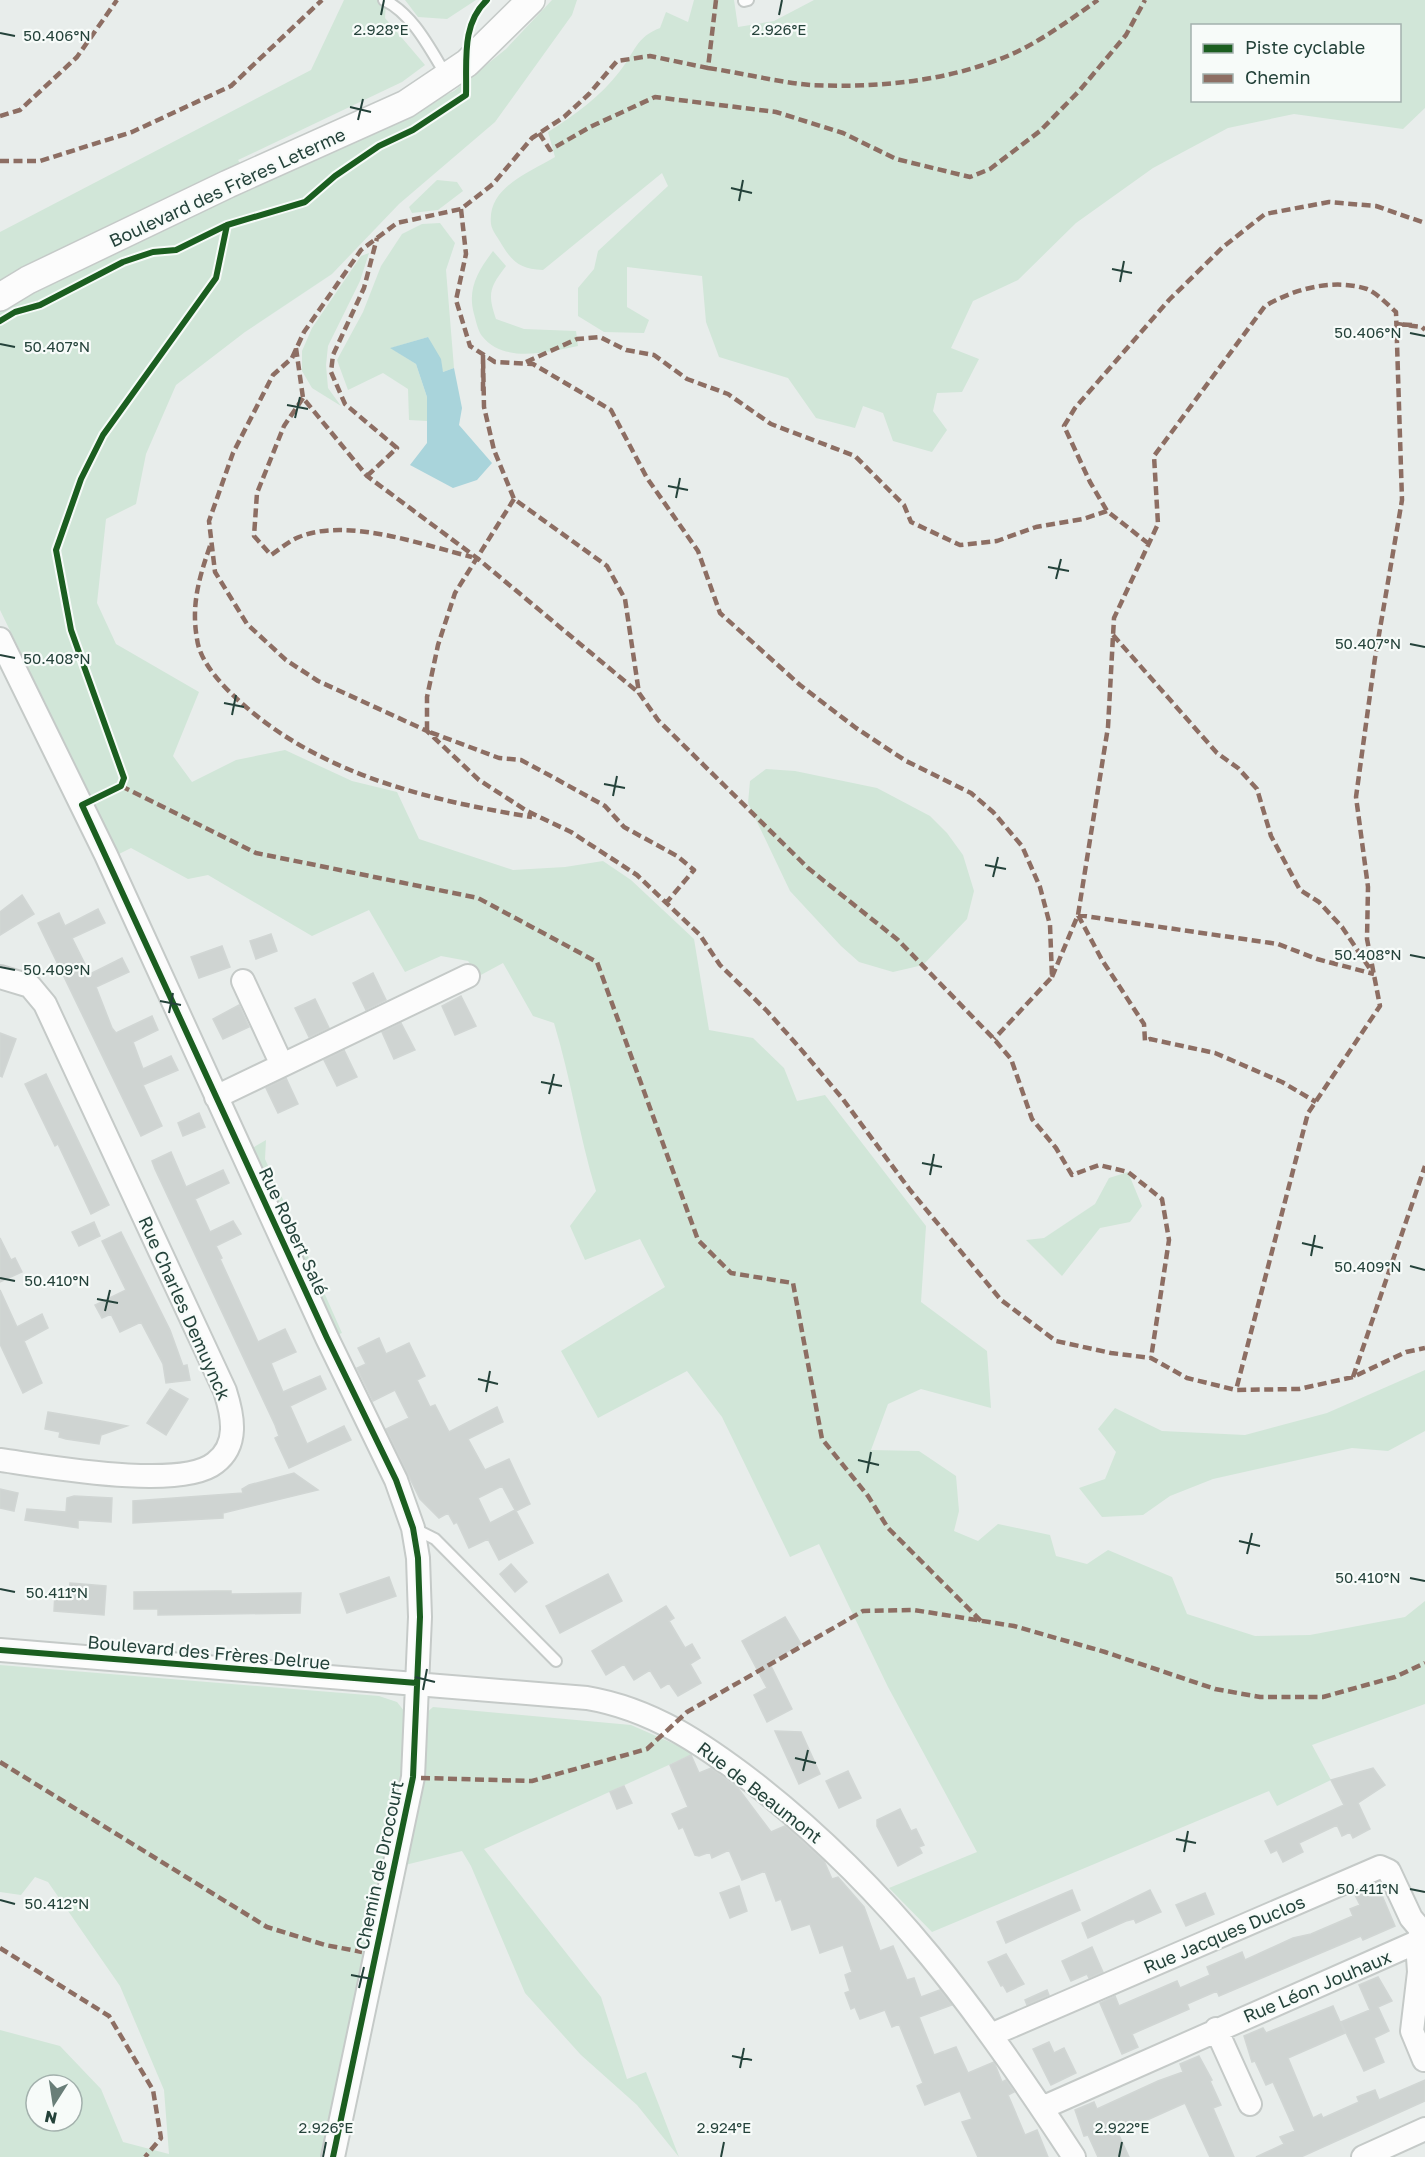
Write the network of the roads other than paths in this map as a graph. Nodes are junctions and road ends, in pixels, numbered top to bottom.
1 (531, 0) edge
2 (389, 1) edge
3 (447, 78) junction
4 (0, 297) edge
5 (0, 639) edge
6 (468, 976) dead end
7 (0, 977) edge
8 (243, 981) dead end
9 (282, 1065) junction
10 (216, 1097) junction
11 (0, 1460) edge
12 (413, 1528) junction
13 (0, 1650) edge
14 (556, 1661) dead end
15 (417, 1683) junction
16 (1422, 1934) edge
17 (1216, 2030) junction
18 (993, 2034) junction
19 (1424, 2060) edge
20 (1250, 2104) dead end
21 (1041, 2108) junction
22 (1425, 2129) edge
23 (333, 2157) edge
24 (1074, 2157) edge
25 (1363, 2157) edge

1 - 3 street, Boulevard des Frères Leterme
2 - 3 lane
3 - 4 street, Boulevard des Frères Leterme
5 - 10 street, Rue Robert Salé
6 - 9 street
7 - 11 street, Rue Charles Demuynck
8 - 9 street
9 - 10 street
10 - 12 street, Rue Robert Salé
12 - 14 lane
12 - 15 street, Rue Robert Salé
13 - 15 street, Boulevard des Frères Delrue
15 - 18 street, Rue de Beaumont
15 - 23 street, Chemin de Drocourt
16 - 17 street, Rue Léon Jouhaux
16 - 18 street, Rue Jacques Duclos
16 - 19 street, Rue Léon Jouhaux
17 - 20 street
17 - 21 street, Rue Léon Jouhaux
18 - 21 street, Rue de Beaumont
21 - 24 street, Rue de Beaumont
22 - 25 street

